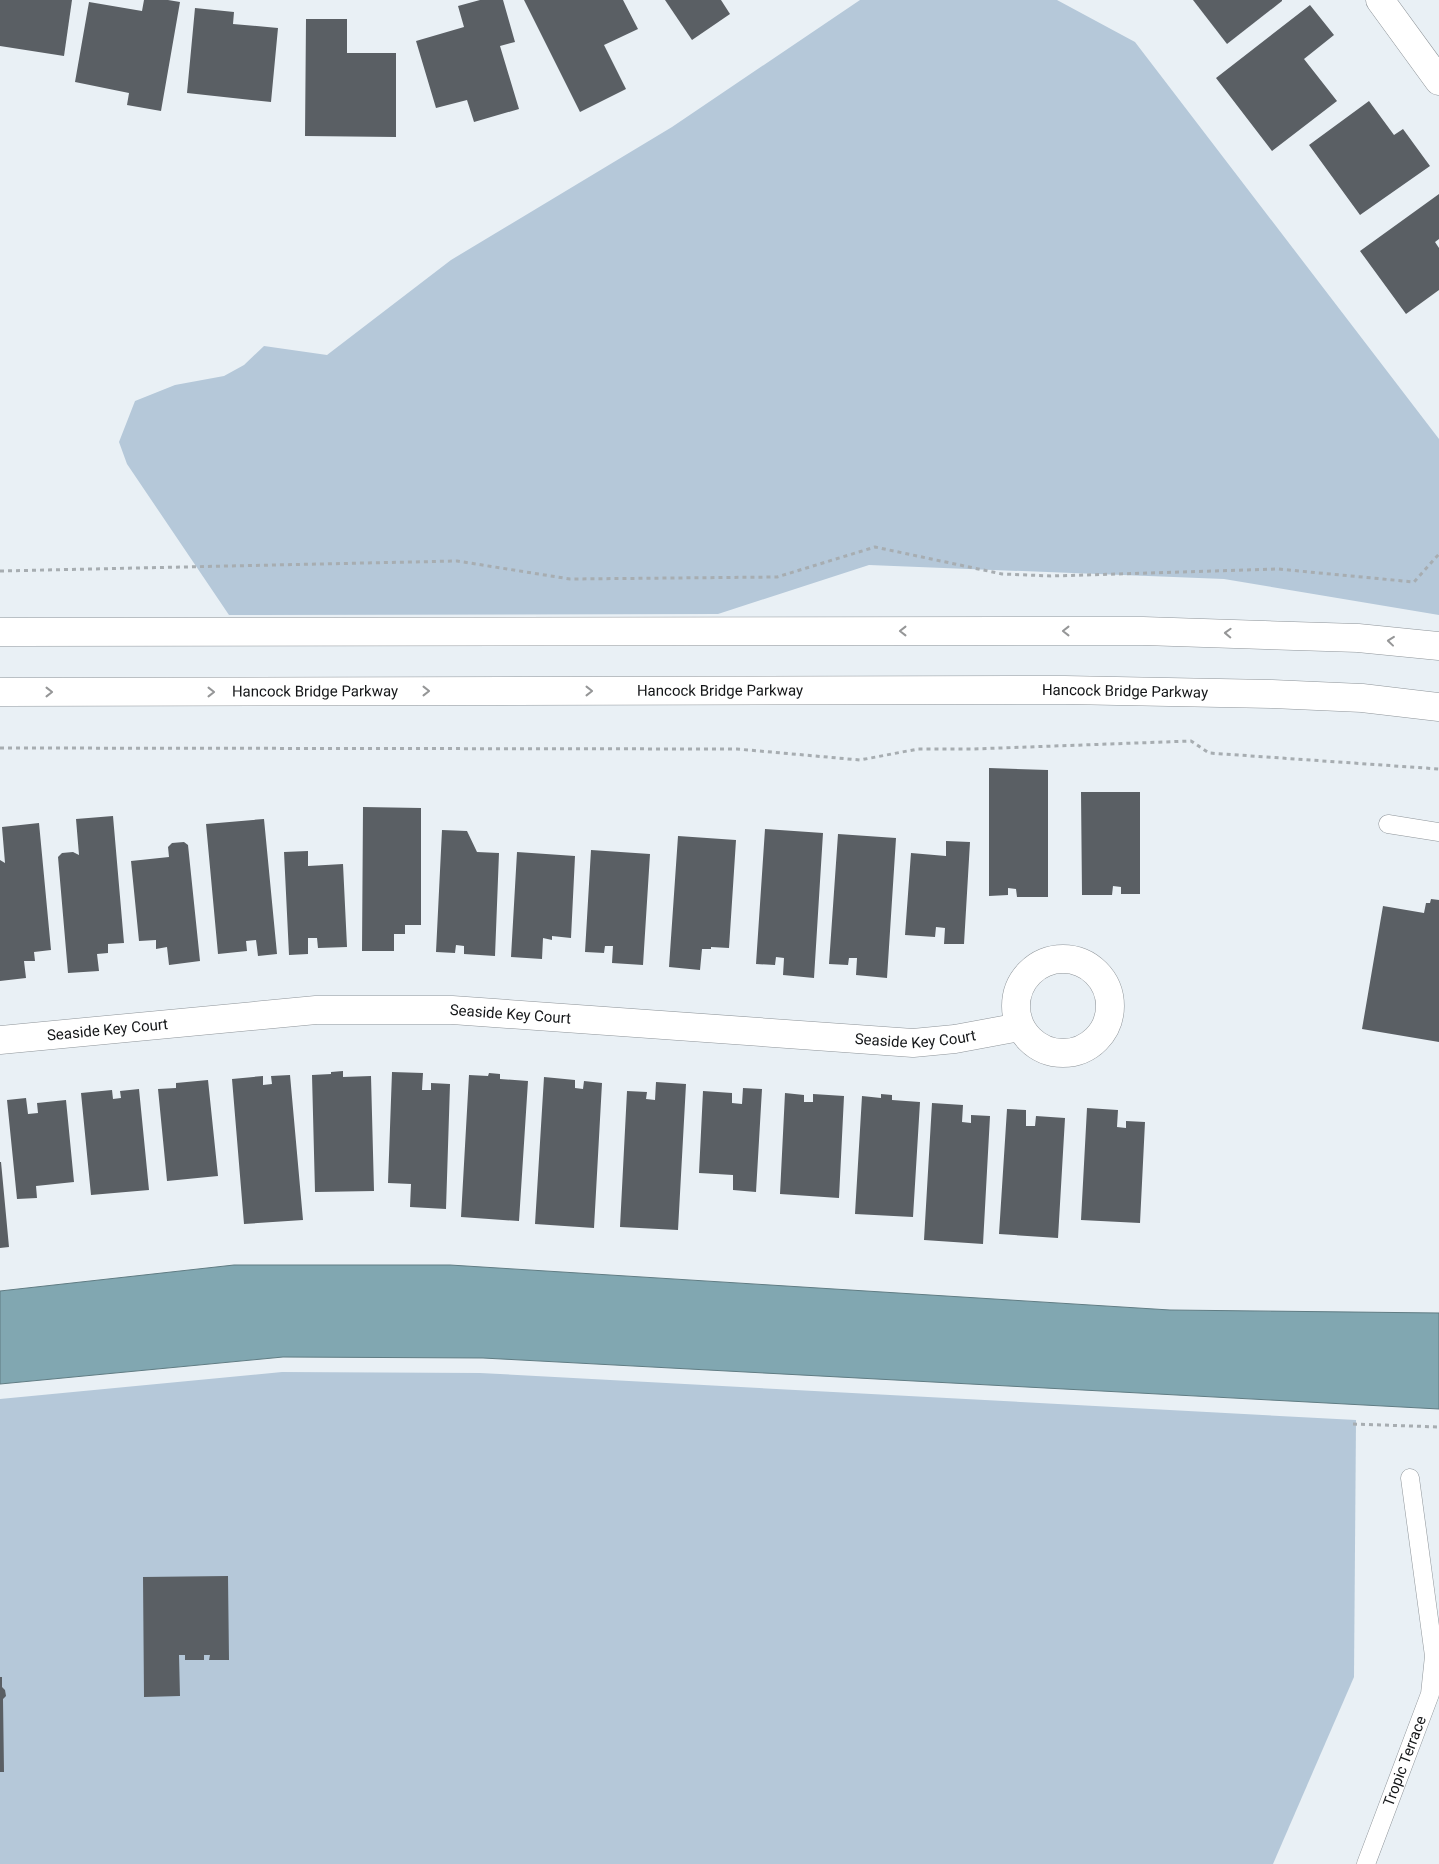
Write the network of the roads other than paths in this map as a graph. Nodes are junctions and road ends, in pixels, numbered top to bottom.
1 (1380, 0) edge
2 (1439, 81) edge
3 (0, 632) edge
4 (1439, 646) edge
5 (0, 692) edge
6 (1439, 707) edge
7 (1388, 824) dead end
8 (1439, 832) edge
9 (1020, 1026) dead end
10 (0, 1040) edge
11 (1410, 1478) dead end
12 (1366, 1864) edge

1 - 2 main road
4 -> 3 main road
5 -> 6 main road, Hancock Bridge Parkway
7 - 8 lane
9 - 10 main road, Seaside Key Court
11 - 12 lane, Tropic Terrace

